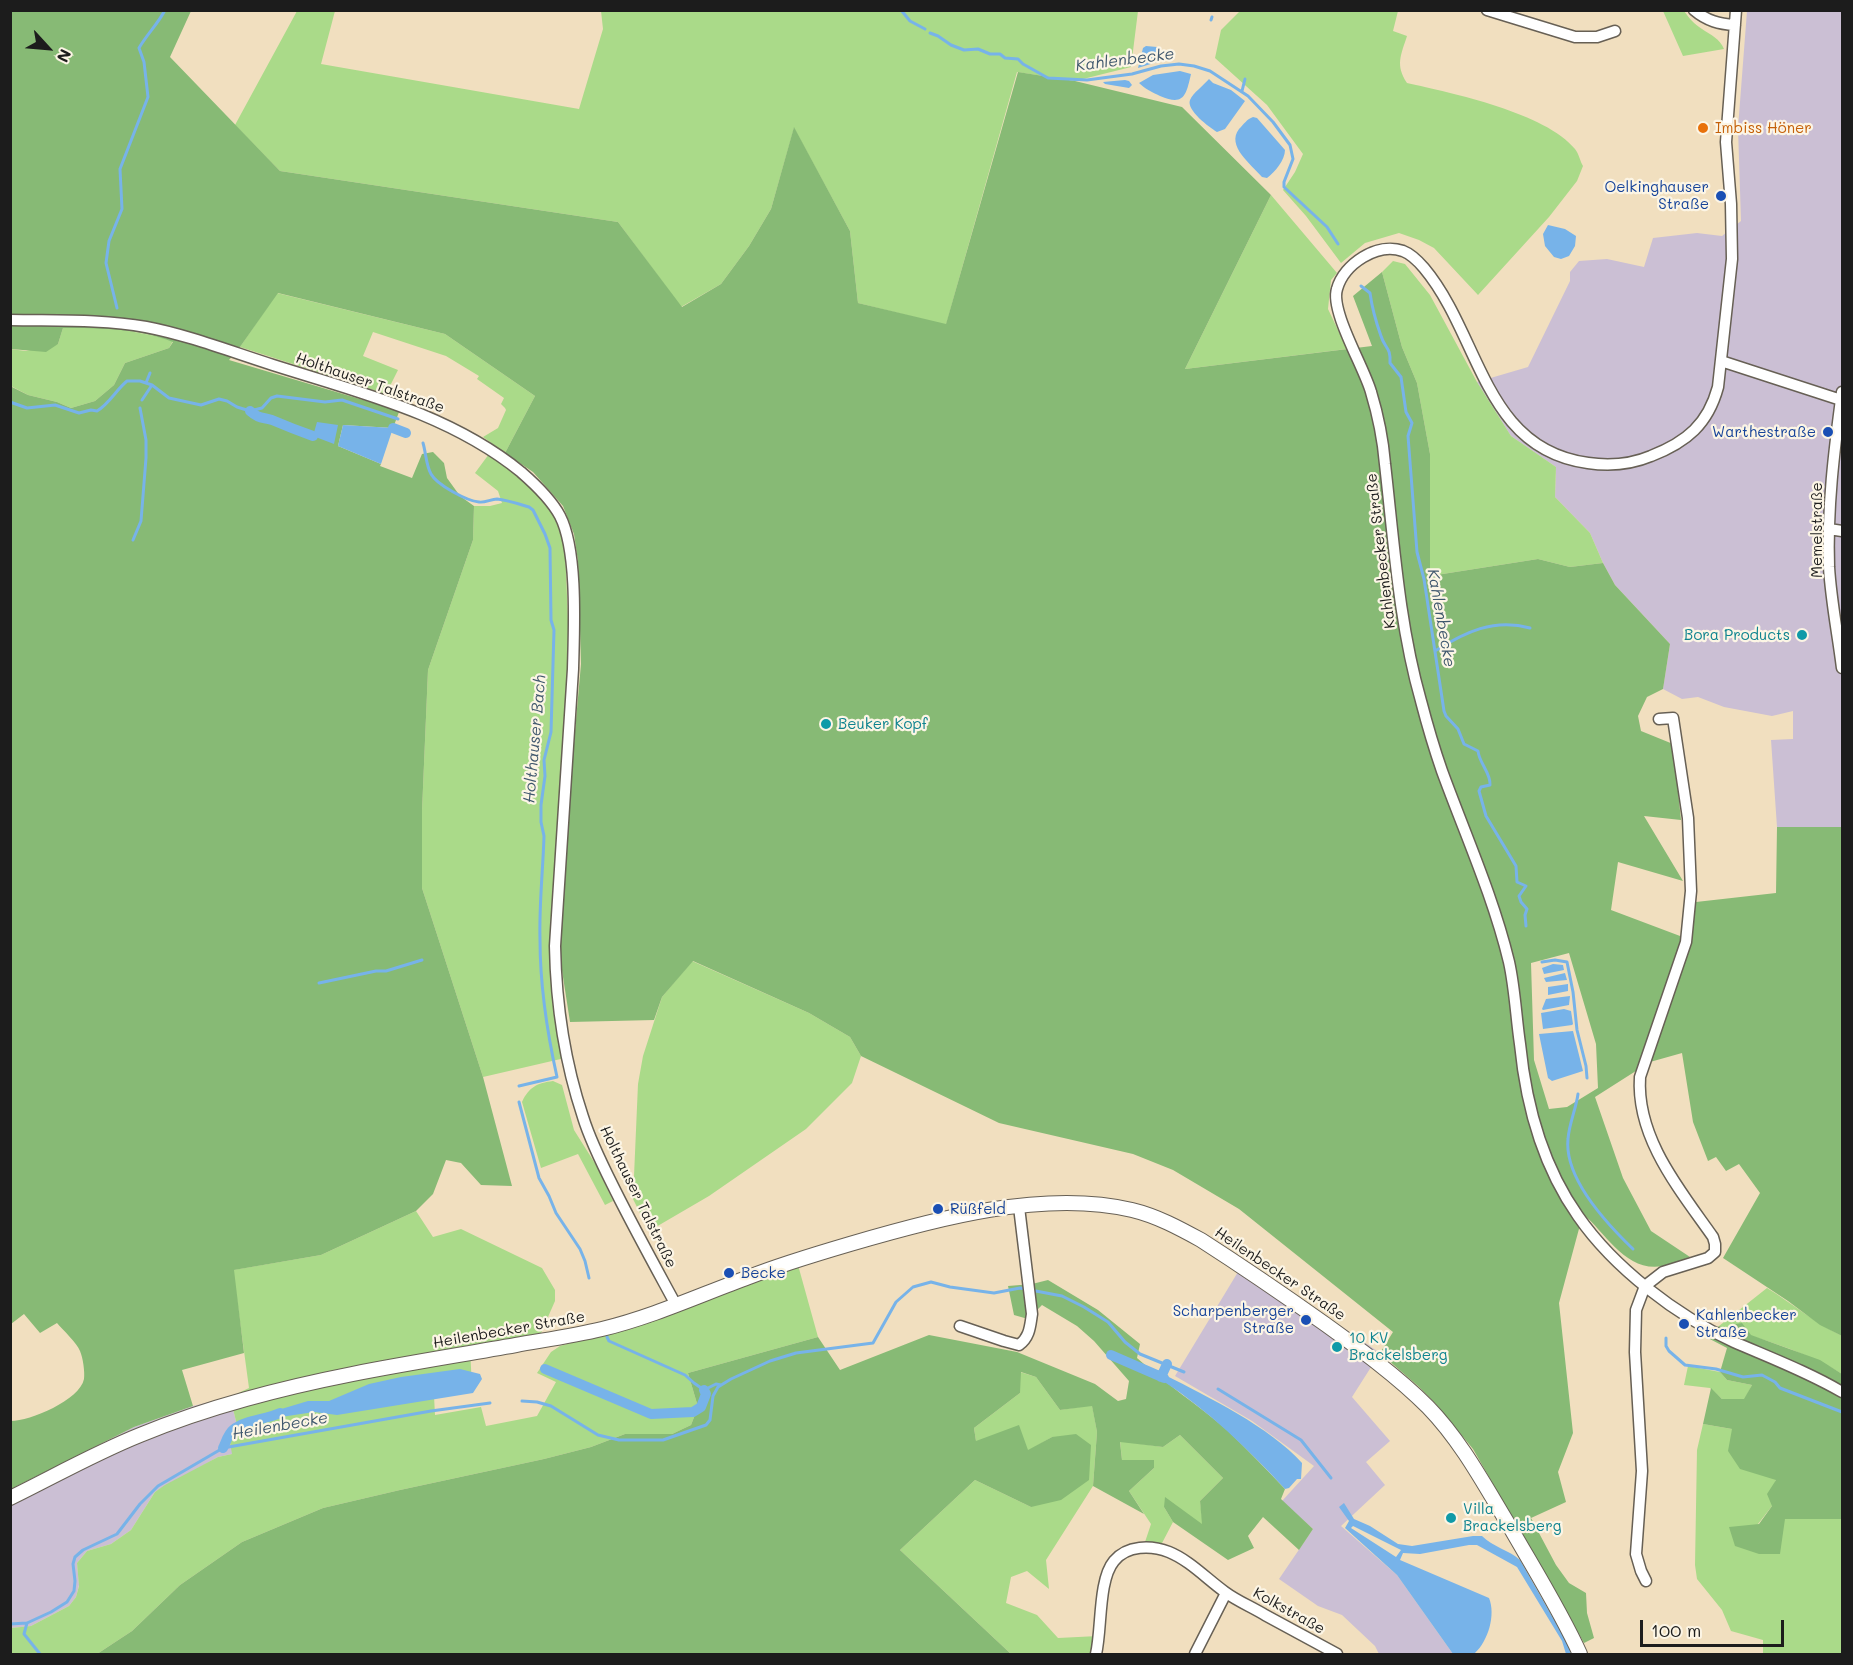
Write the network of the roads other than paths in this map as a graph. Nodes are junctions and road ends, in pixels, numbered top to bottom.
1 (1487, 10) edge
2 (1694, 10) edge
3 (1737, 10) edge
4 (1735, 25) junction
5 (1615, 31) dead end
6 (10, 320) edge
7 (1721, 361) junction
8 (1842, 396) edge
9 (1829, 529) junction
10 (1842, 531) edge
11 (1842, 668) edge
12 (1659, 719) dead end
13 (1019, 1207) junction
14 (1645, 1286) junction
15 (676, 1305) junction
16 (960, 1326) dead end
17 (1842, 1392) edge
18 (10, 1498) edge
19 (1646, 1581) dead end
20 (1226, 1593) junction
21 (1096, 1654) edge
22 (1195, 1654) edge
23 (1337, 1654) edge
24 (1580, 1654) edge

1 - 5 street
2 - 4 street
3 - 4 street
4 - 7 street
6 - 15 street, Holthauser Talstraße
7 - 8 street
7 - 14 street, Kahlenbecker Straße
8 - 9 street, Memelstraße
9 - 10 street
9 - 11 street, Memelstraße
12 - 14 street
13 - 15 main road, Heilenbecker Straße
13 - 16 street
13 - 24 main road, Heilenbecker Straße
14 - 17 street, Kahlenbecker Straße
14 - 19 street
15 - 18 main road, Heilenbecker Straße
20 - 21 street, Kolkstraße
20 - 22 street
20 - 23 street, Kolkstraße

